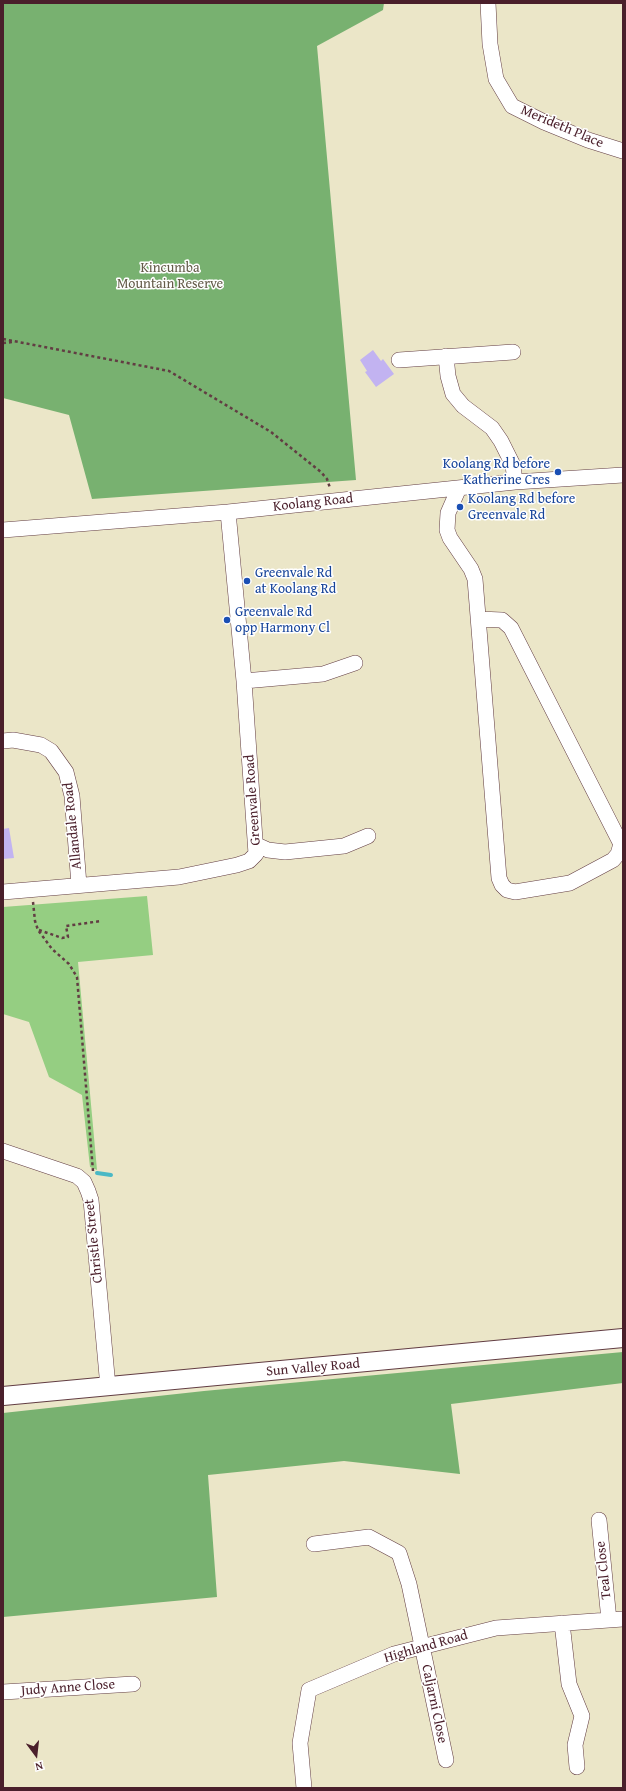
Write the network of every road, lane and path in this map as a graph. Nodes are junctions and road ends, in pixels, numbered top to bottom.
1 (488, 3) edge
2 (623, 151) edge
3 (3, 339) edge
4 (17, 342) junction
5 (3, 343) edge
6 (513, 352) dead end
7 (446, 356) junction
8 (399, 360) dead end
9 (623, 475) edge
10 (516, 482) junction
11 (459, 488) junction
12 (334, 500) junction
13 (228, 512) junction
14 (3, 530) edge
15 (479, 620) junction
16 (355, 663) dead end
17 (244, 681) junction
18 (3, 741) edge
19 (368, 836) dead end
20 (257, 845) junction
21 (79, 885) junction
22 (31, 889) junction
23 (3, 892) edge
24 (101, 920) dead end
25 (38, 930) junction
26 (3, 1152) edge
27 (86, 1186) junction
28 (623, 1338) edge
29 (108, 1387) junction
30 (3, 1396) edge
31 (599, 1520) dead end
32 (314, 1544) dead end
33 (616, 1620) edge
34 (562, 1623) junction
35 (422, 1647) junction
36 (133, 1684) dead end
37 (3, 1692) edge
38 (446, 1760) dead end
39 (577, 1767) dead end
40 (304, 1788) edge

1 - 2 street, Merideth Place
3 - 4 path
4 - 5 path
4 - 12 path
6 - 7 street
7 - 8 street
7 - 10 street
9 - 10 street, Koolang Road
10 - 11 street, Koolang Road
11 - 12 street, Koolang Road
11 - 15 street
12 - 13 street, Koolang Road
13 - 14 street, Koolang Road
13 - 17 street, Greenvale Road
15 - 15 street
16 - 17 street
17 - 20 street, Greenvale Road
18 - 21 street, Allandale Road
19 - 20 street
20 - 21 street, Greenvale Road
21 - 22 street, Greenvale Road
22 - 23 street, Greenvale Road
22 - 25 path
24 - 25 path
25 - 27 path
26 - 27 street, Christle Street
27 - 29 street, Christle Street
28 - 29 street, Sun Valley Road
29 - 30 street, Sun Valley Road
31 - 33 street, Teal Close
32 - 35 street, Caljarni Close
33 - 34 street, Highland Road
34 - 35 street, Highland Road
34 - 39 street
35 - 38 street, Caljarni Close
35 - 40 street, Highland Road
36 - 37 street, Judy Anne Close

